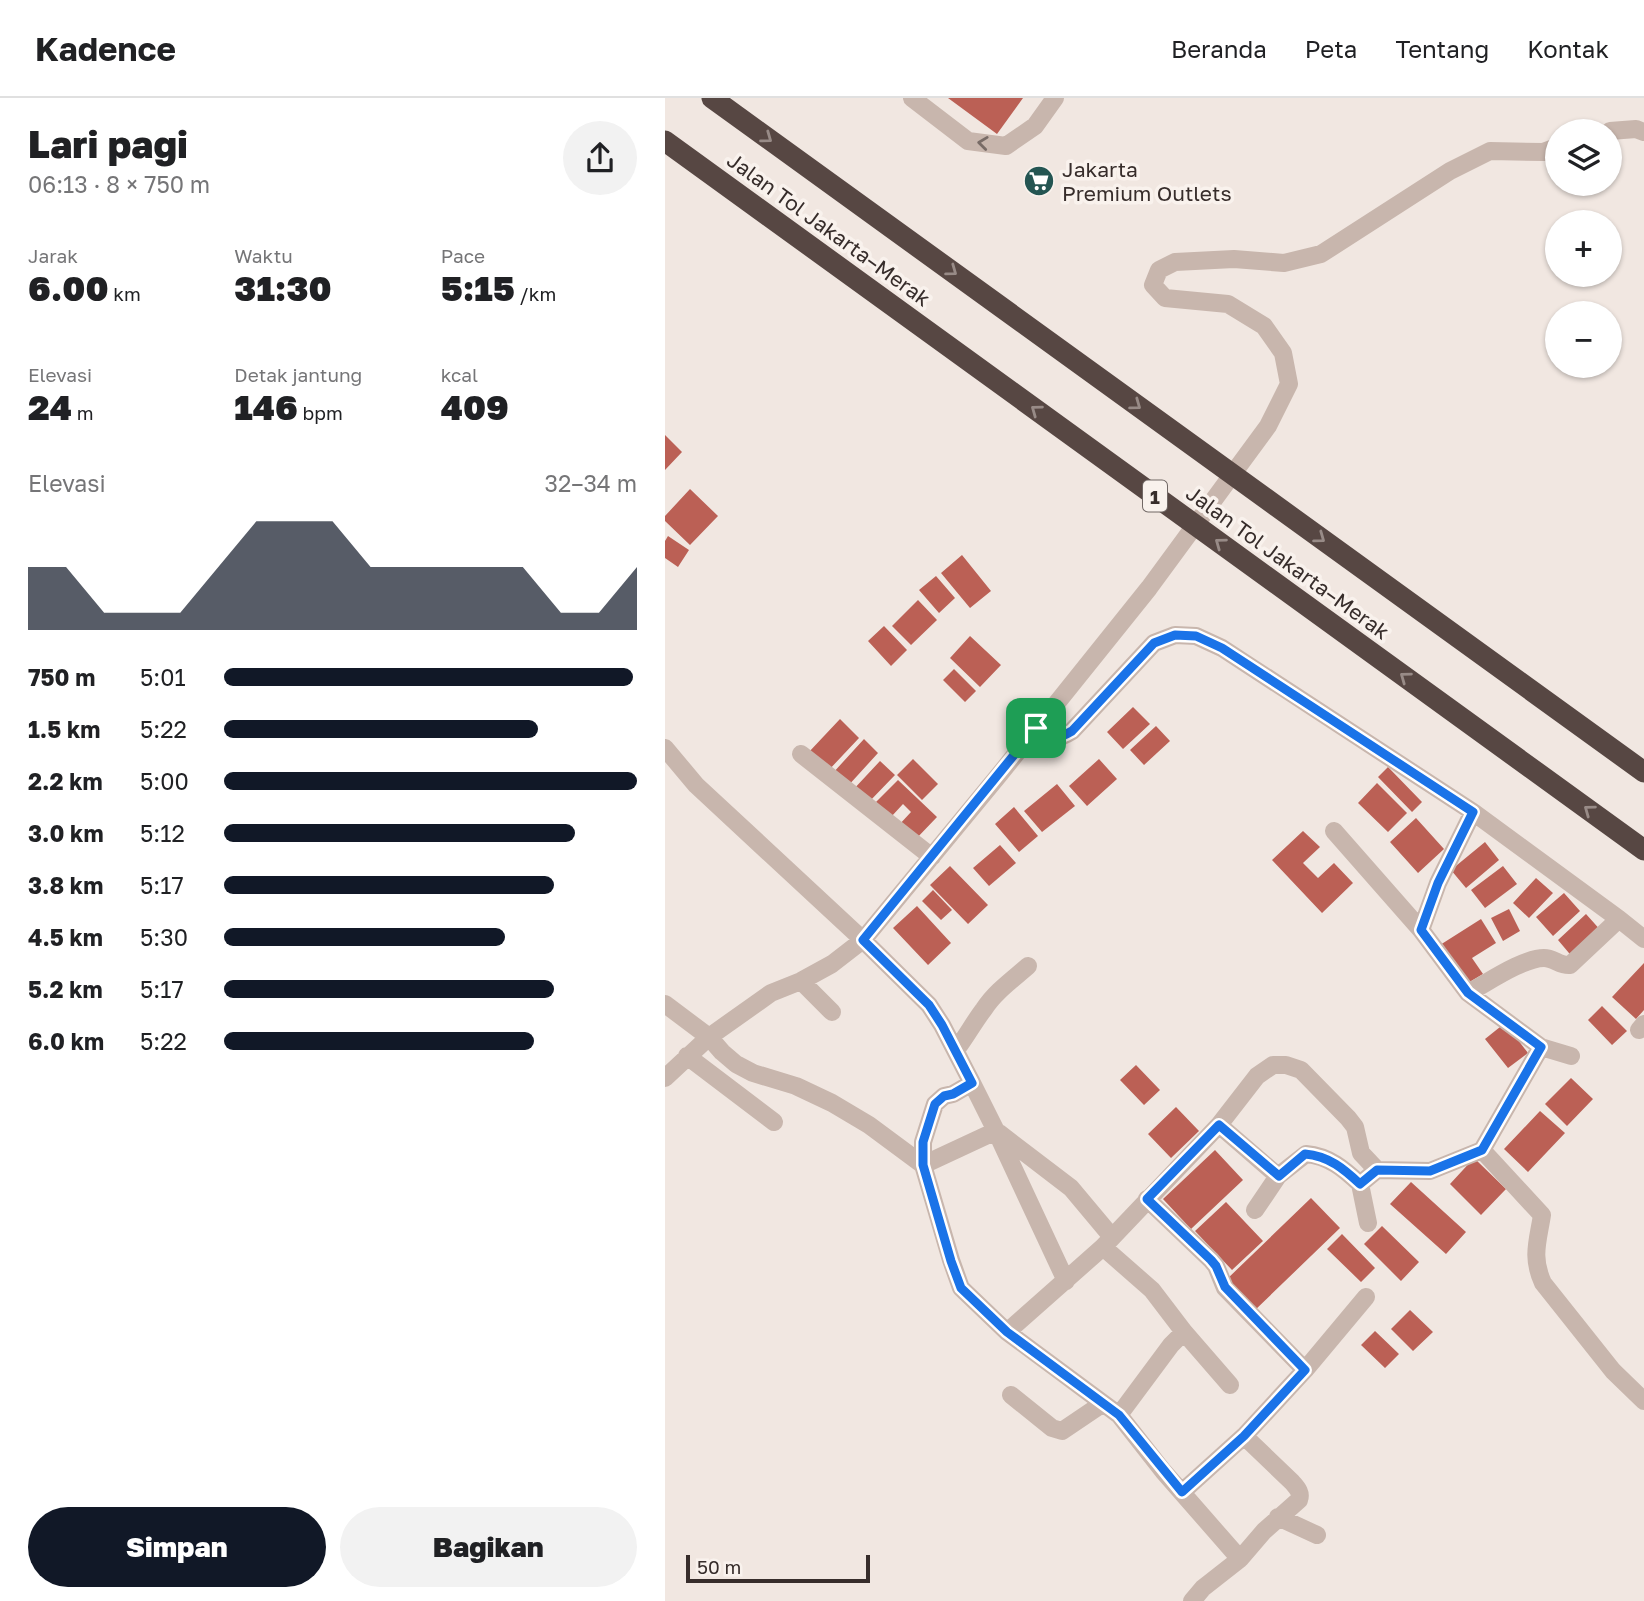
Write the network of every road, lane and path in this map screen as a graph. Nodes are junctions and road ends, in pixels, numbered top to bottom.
1 (712, 98) edge
2 (912, 98) edge
3 (1055, 98) edge
4 (1622, 130) edge
5 (1644, 132) edge
6 (665, 141) edge
7 (1545, 151) edge
8 (1036, 728) junction
9 (665, 748) edge
10 (801, 754) dead end
11 (1644, 772) edge
12 (1473, 812) junction
13 (1334, 831) dead end
14 (1644, 850) edge
15 (932, 857) junction
16 (1619, 919) junction
17 (1421, 930) junction
18 (863, 940) junction
19 (1644, 940) edge
20 (1028, 966) dead end
21 (801, 981) junction
22 (1468, 993) junction
23 (665, 1004) edge
24 (832, 1012) dead end
25 (709, 1037) junction
26 (1541, 1047) junction
27 (956, 1050) junction
28 (687, 1056) junction
29 (1571, 1056) dead end
30 (665, 1078) edge
31 (972, 1083) junction
32 (774, 1122) dead end
33 (1219, 1125) junction
34 (996, 1131) junction
35 (1482, 1150) junction
36 (923, 1165) junction
37 (1377, 1170) junction
38 (1279, 1176) junction
39 (1360, 1184) junction
40 (1147, 1199) junction
41 (1255, 1210) dead end
42 (1368, 1223) dead end
43 (1107, 1242) junction
44 (1066, 1281) junction
45 (1366, 1297) dead end
46 (1007, 1332) junction
47 (1184, 1332) junction
48 (1305, 1370) junction
49 (1230, 1385) dead end
50 (1011, 1395) dead end
51 (1644, 1401) edge
52 (1102, 1404) junction
53 (1119, 1415) junction
54 (1244, 1436) junction
55 (1182, 1492) junction
56 (1278, 1517) junction
57 (1317, 1535) dead end
58 (1240, 1559) junction
59 (1192, 1601) edge

1 -> 11 highway, Jalan Tol Jakarta–Merak
3 -> 2 street
4 - 5 street
14 -> 6 highway, Jalan Tol Jakarta–Merak / 1
7 - 8 street
8 - 12 street
8 - 15 street
9 - 18 street
10 - 15 street
12 - 16 street
12 - 17 street
13 - 17 street
15 - 18 street
16 - 19 street
16 - 22 street
17 - 22 street
18 - 21 street
18 - 27 street
20 - 27 street
21 - 24 street
21 - 25 street
22 - 26 street
23 - 25 street
25 - 28 street
25 - 36 street
26 - 29 street
26 - 35 street
27 - 31 street
28 - 30 street
28 - 32 street
31 - 34 street
31 - 36 street
33 - 37 street
33 - 38 street
33 - 40 street
34 - 36 street
34 - 43 street
34 - 44 street
35 - 37 street
35 - 51 street
36 - 46 street
37 - 39 street
38 - 39 street
38 - 41 street
39 - 42 street
40 - 43 street
40 - 48 street
43 - 44 street
43 - 47 street
44 - 46 street
45 - 48 street
46 - 52 street
47 - 49 street
47 - 53 street
48 - 54 street
50 - 52 street
52 - 53 street
53 - 55 street
54 - 55 street
54 - 56 street
55 - 58 street
56 - 57 street
56 - 58 street
58 - 59 street

